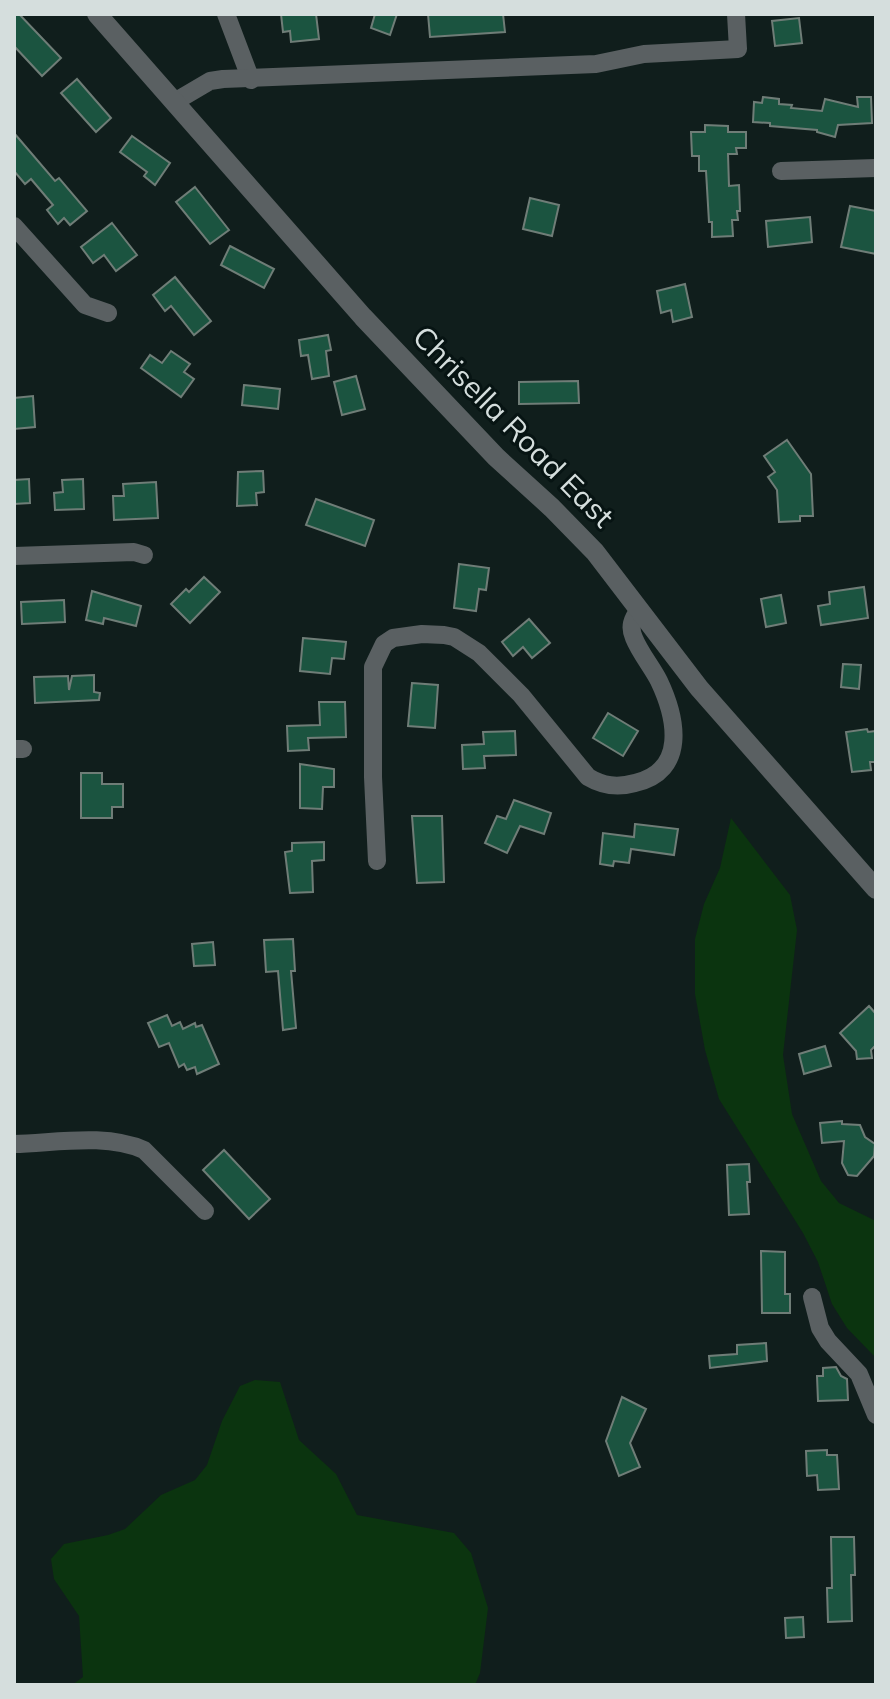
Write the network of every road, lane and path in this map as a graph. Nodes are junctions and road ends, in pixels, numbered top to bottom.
1 (97, 14) edge
2 (226, 14) edge
3 (736, 14) edge
4 (251, 80) junction
5 (176, 101) junction
6 (876, 168) edge
7 (781, 171) dead end
8 (14, 226) edge
9 (108, 313) dead end
10 (144, 555) dead end
11 (14, 556) edge
12 (639, 610) junction
13 (377, 861) dead end
14 (876, 889) edge
15 (14, 1144) edge
16 (205, 1211) dead end
17 (812, 1297) dead end
18 (876, 1415) edge

1 - 5 street, Chrisella Road East
2 - 4 street
3 - 4 street
4 - 5 street
5 - 12 street, Chrisella Road East
6 - 7 street
8 - 9 street
10 - 11 street
12 - 13 street
12 - 14 street, Chrisella Road East
15 - 16 street
17 - 18 street

